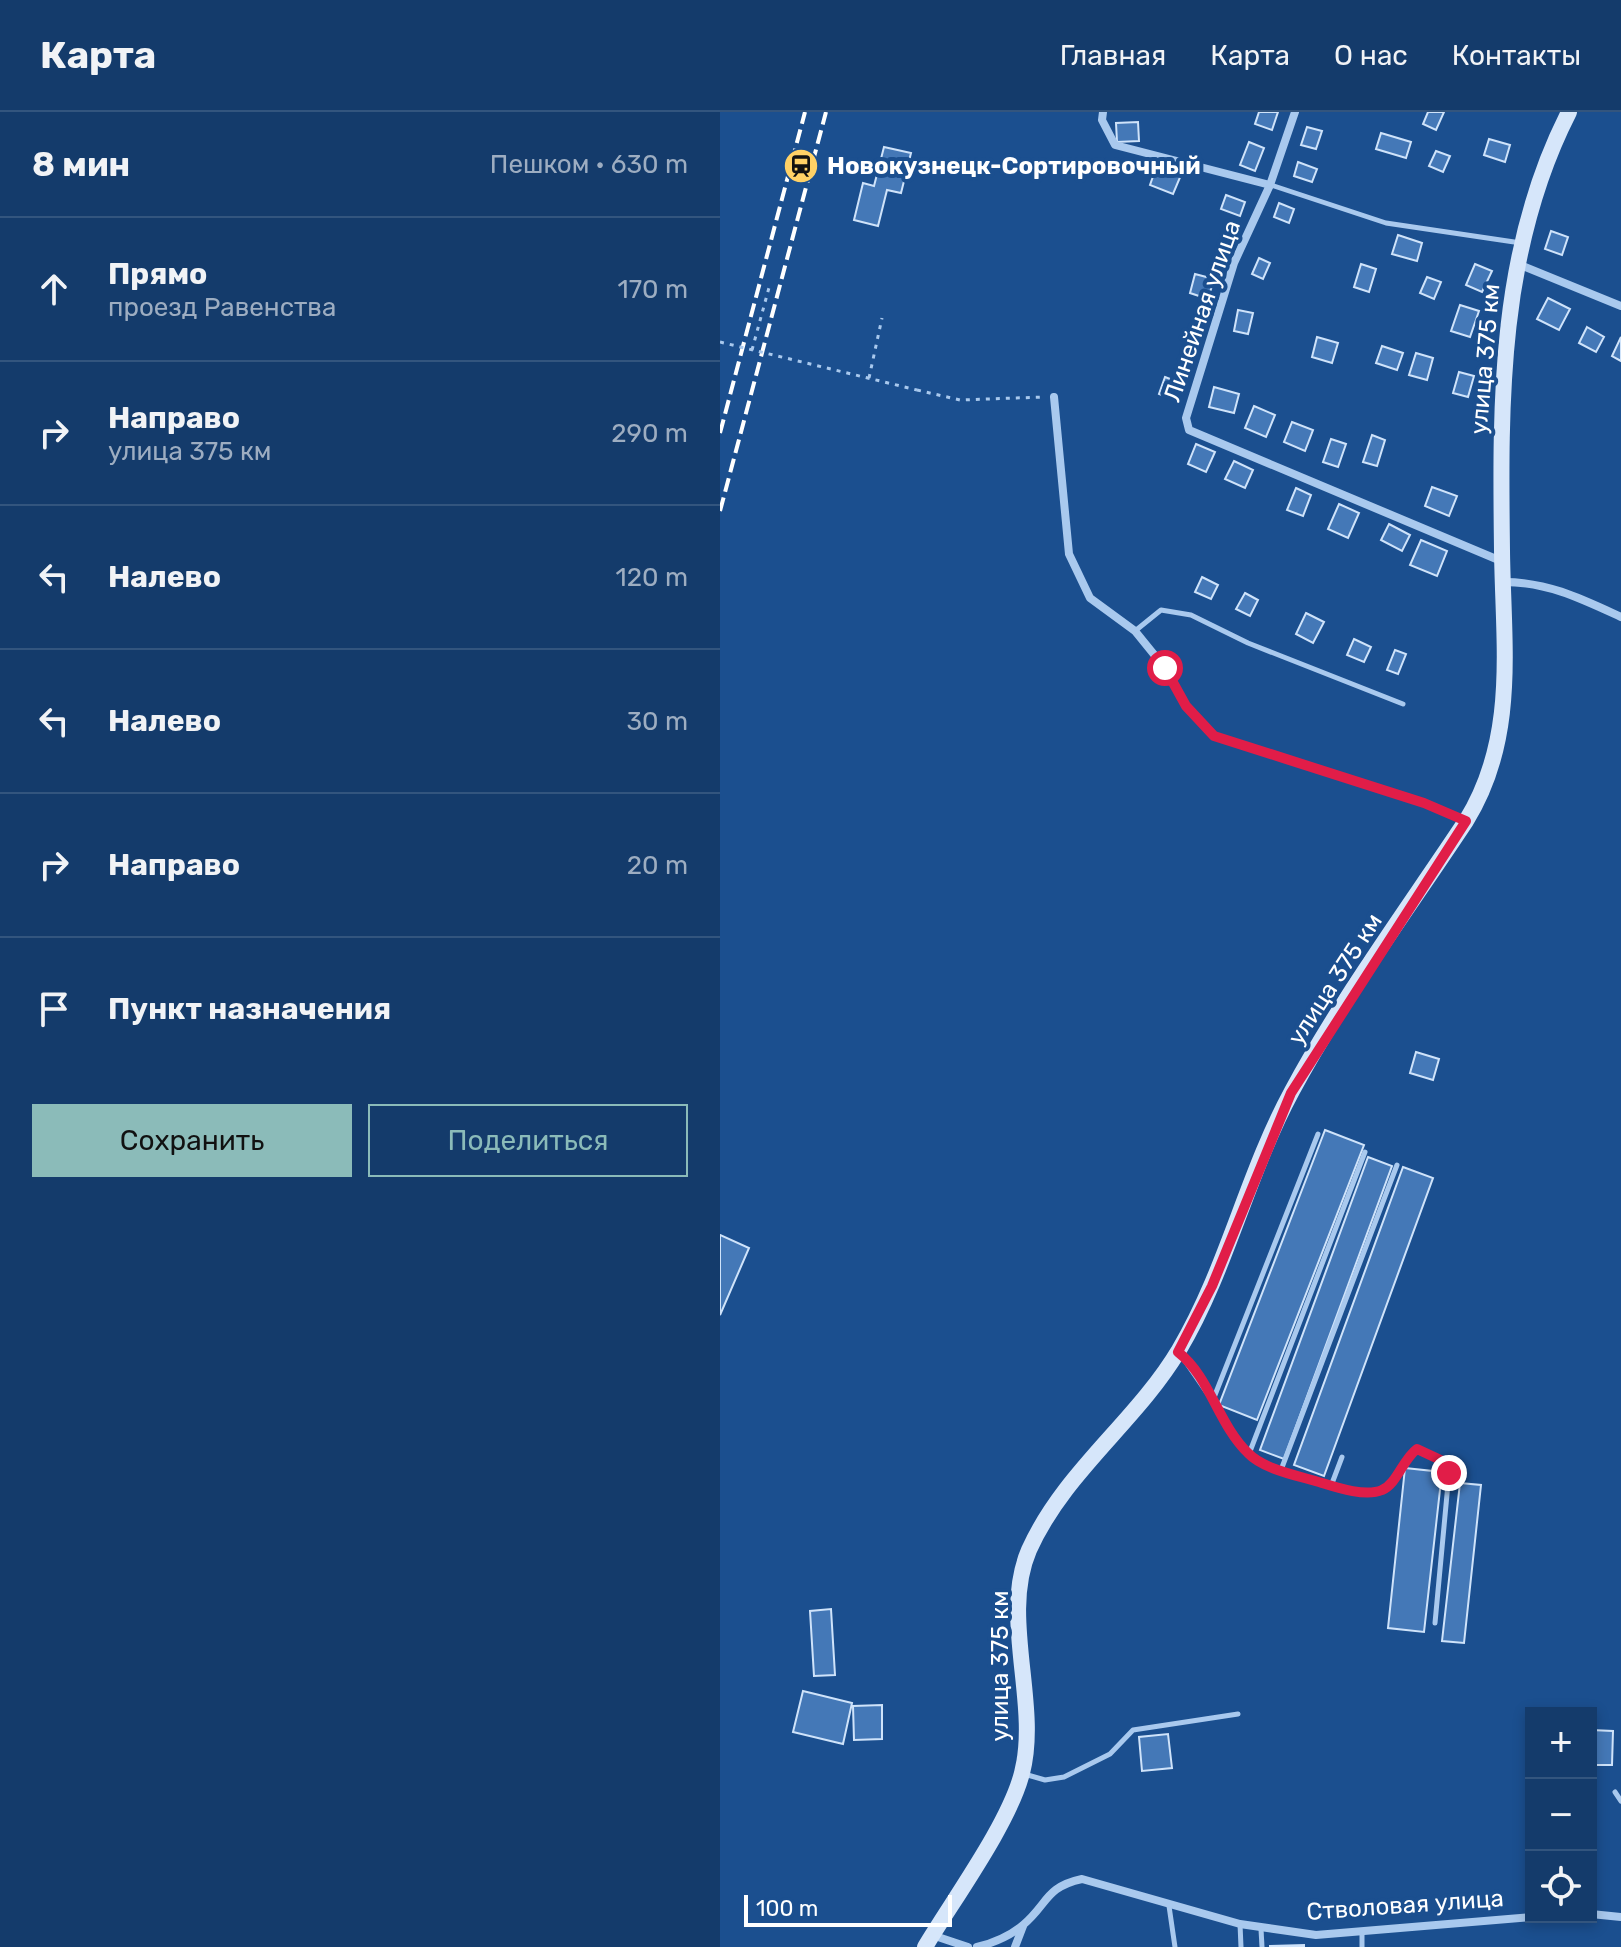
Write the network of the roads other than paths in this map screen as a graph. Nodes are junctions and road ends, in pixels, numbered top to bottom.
1 (1103, 112) edge
2 (1295, 112) edge
3 (1569, 112) edge
4 (1270, 185) junction
5 (1521, 243) junction
6 (1517, 264) junction
7 (1621, 306) edge
8 (1054, 397) road end
9 (1502, 562) junction
10 (1504, 582) junction
11 (1621, 617) edge
12 (1135, 631) junction
13 (1403, 704) dead end
14 (1466, 821) junction
15 (1318, 1134) dead end
16 (1365, 1152) dead end
17 (1397, 1165) dead end
18 (1178, 1352) junction
19 (1213, 1400) junction
20 (1249, 1455) junction
21 (1342, 1457) dead end
22 (1281, 1470) junction
23 (1331, 1486) junction
24 (1435, 1623) dead end
25 (1238, 1714) dead end
26 (1022, 1773) junction
27 (1615, 1792) dead end
28 (1621, 1801) edge
29 (1169, 1906) junction
30 (1597, 1915) edge
31 (1621, 1917) edge
32 (1525, 1918) edge
33 (1024, 1924) junction
34 (1240, 1924) junction
35 (1261, 1929) junction
36 (1362, 1932) junction
37 (1316, 1935) junction
38 (928, 1941) edge
39 (968, 1947) edge
40 (977, 1947) edge
41 (1015, 1947) edge
42 (1175, 1947) edge
43 (1241, 1947) edge
44 (1262, 1947) edge
45 (1316, 1947) edge
46 (1362, 1947) edge

1 - 4 street
2 - 4 street, Линейная улица
3 - 5 main road, улица 375 км
4 - 5 lane
4 - 9 street, Линейная улица
5 - 6 main road, улица 375 км
6 - 7 street
6 - 9 main road, улица 375 км
8 - 12 street
9 - 10 main road, улица 375 км
10 - 11 street
10 - 14 main road, улица 375 км
12 - 13 lane
12 - 14 street
14 - 18 main road, улица 375 км
15 - 19 lane
16 - 20 lane
17 - 22 lane
18 - 19 lane
18 - 26 main road, улица 375 км
19 - 20 lane
20 - 22 lane
21 - 23 lane
22 - 23 lane
23 - 24 lane
25 - 26 lane
26 - 38 main road, улица 375 км
27 - 28 lane
29 - 33 street, Стволовая улица
29 - 34 street, Стволовая улица
29 - 42 lane
30 - 31 street
32 - 36 street, Стволовая улица
33 - 40 street, Стволовая улица
33 - 41 street
34 - 35 street, Стволовая улица
34 - 43 lane
35 - 37 street, Стволовая улица
35 - 44 lane
36 - 37 street, Стволовая улица
36 - 46 lane
37 - 45 street
38 - 39 street

